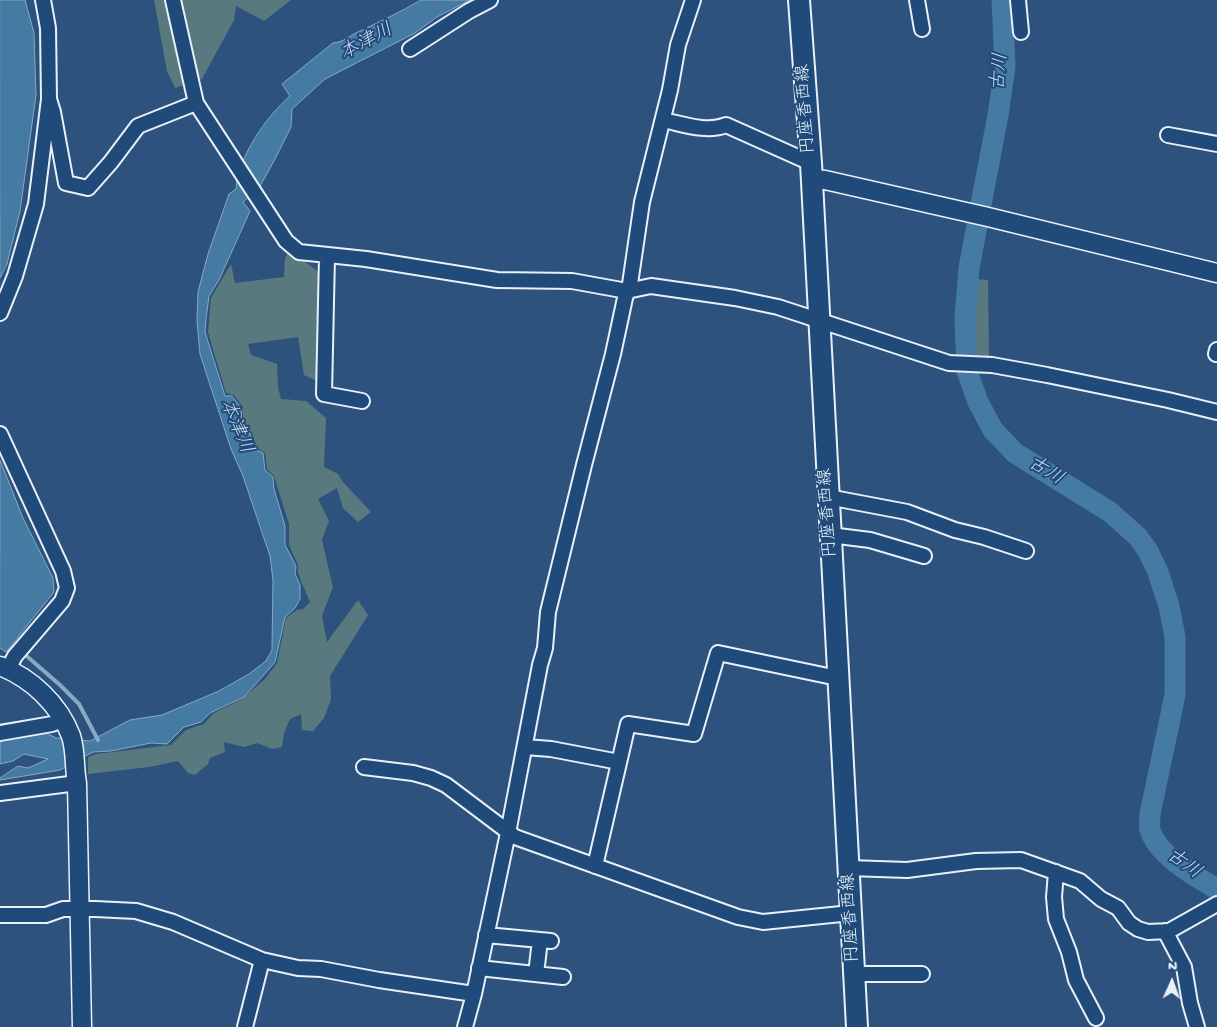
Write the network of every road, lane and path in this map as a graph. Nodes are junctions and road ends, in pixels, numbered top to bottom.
1 (42, 0) edge
2 (173, 0) edge
3 (490, 0) edge
4 (692, 0) edge
5 (799, 0) edge
6 (917, 0) edge
7 (1018, 0) edge
8 (922, 29) dead end
9 (1021, 32) dead end
10 (410, 50) dead end
11 (49, 99) junction
12 (196, 103) junction
13 (663, 120) junction
14 (1168, 135) dead end
15 (1217, 144) edge
16 (811, 171) junction
17 (327, 256) junction
18 (1217, 272) edge
19 (627, 291) junction
20 (0, 313) edge
21 (819, 320) junction
22 (362, 401) dead end
23 (1217, 412) edge
24 (0, 434) edge
25 (828, 497) junction
26 (830, 535) junction
27 (1026, 551) dead end
28 (924, 556) dead end
29 (4, 667) edge
30 (837, 675) junction
31 (63, 722) junction
32 (0, 733) edge
33 (525, 747) junction
34 (619, 762) junction
35 (364, 767) dead end
36 (77, 780) junction
37 (0, 793) edge
38 (508, 833) junction
39 (595, 866) junction
40 (849, 868) junction
41 (1056, 872) junction
42 (1214, 906) edge
43 (80, 909) junction
44 (851, 913) junction
45 (0, 915) edge
46 (1165, 931) junction
47 (486, 935) junction
48 (262, 960) junction
49 (479, 968) junction
50 (536, 974) junction
51 (855, 974) junction
52 (922, 974) dead end
53 (563, 977) dead end
54 (474, 994) junction
55 (1096, 1018) dead end
56 (82, 1027) edge
57 (245, 1027) edge
58 (465, 1027) edge
59 (856, 1027) edge
60 (1197, 1027) edge

1 - 11 street
2 - 12 street
3 - 10 street
4 - 13 street
5 - 16 main road, 円座香西線
6 - 8 street
7 - 9 street
11 - 12 street
11 - 20 street
12 - 17 street
13 - 16 street
13 - 19 street
14 - 15 street
16 - 18 street
16 - 21 main road, 円座香西線
17 - 19 street
17 - 22 street
19 - 21 street
19 - 33 street
21 - 23 street
21 - 25 main road, 円座香西線
24 - 29 street
25 - 26 main road, 円座香西線
25 - 27 street
26 - 28 street
26 - 30 main road, 円座香西線
29 - 31 street
30 - 34 street
30 - 40 main road, 円座香西線
31 - 32 street
31 - 36 street
33 - 34 street
33 - 38 street
34 - 39 street
35 - 38 street
36 - 37 street
36 - 43 street
38 - 39 street
38 - 47 street
39 - 44 street
40 - 41 street
40 - 44 main road, 円座香西線
41 - 46 street
41 - 55 street
42 - 46 street
43 - 45 street
43 - 48 street
43 - 56 street
44 - 51 main road, 円座香西線
46 - 60 street
47 - 49 street
47 - 50 street
48 - 54 street
48 - 57 street
49 - 50 street
49 - 54 street
50 - 53 street
51 - 52 street
51 - 59 main road, 円座香西線
54 - 58 street

